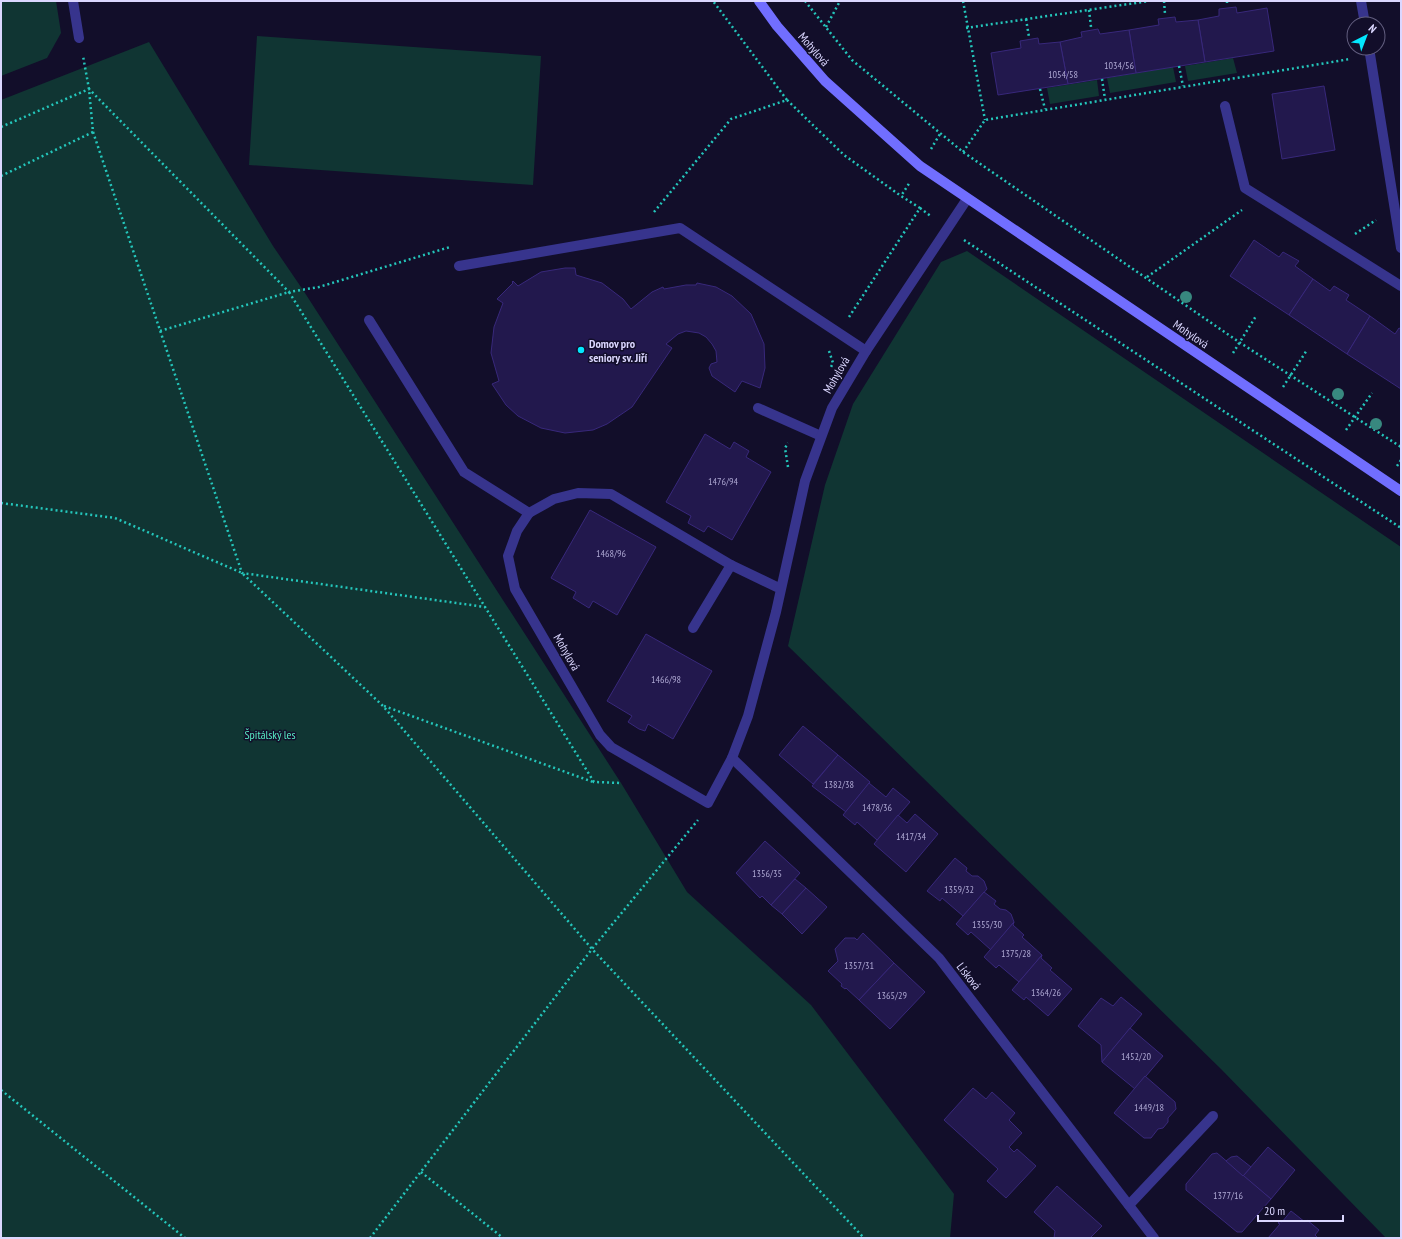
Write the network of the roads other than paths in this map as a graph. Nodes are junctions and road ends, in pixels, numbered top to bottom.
1 (73, 1) edge
2 (759, 1) edge
3 (1361, 1) edge
4 (1364, 16) edge
5 (79, 38) road end
6 (1370, 56) edge
7 (1225, 106) dead end
8 (967, 198) junction
9 (1401, 248) edge
10 (459, 266) dead end
11 (1401, 286) edge
12 (369, 320) dead end
13 (866, 351) junction
14 (758, 408) dead end
15 (821, 436) junction
16 (1401, 491) edge
17 (529, 513) junction
18 (731, 565) junction
19 (781, 589) junction
20 (693, 628) dead end
21 (732, 758) junction
22 (1213, 1116) dead end
23 (1129, 1205) junction
24 (1154, 1238) edge

1 - 5 street
2 - 8 street, Mohylová
3 - 4 street
6 - 9 street
7 - 11 street
8 - 13 street, Mohylová
8 - 16 street, Mohylová
10 - 13 street
12 - 17 street
13 - 15 street, Mohylová
14 - 15 street
15 - 19 street, Mohylová
17 - 18 street, Mohylová
17 - 21 street, Mohylová
18 - 19 street, Mohylová
18 - 20 street
19 - 21 street, Mohylová
21 - 23 street, Lísková
22 - 23 street
23 - 24 street, Lísková

